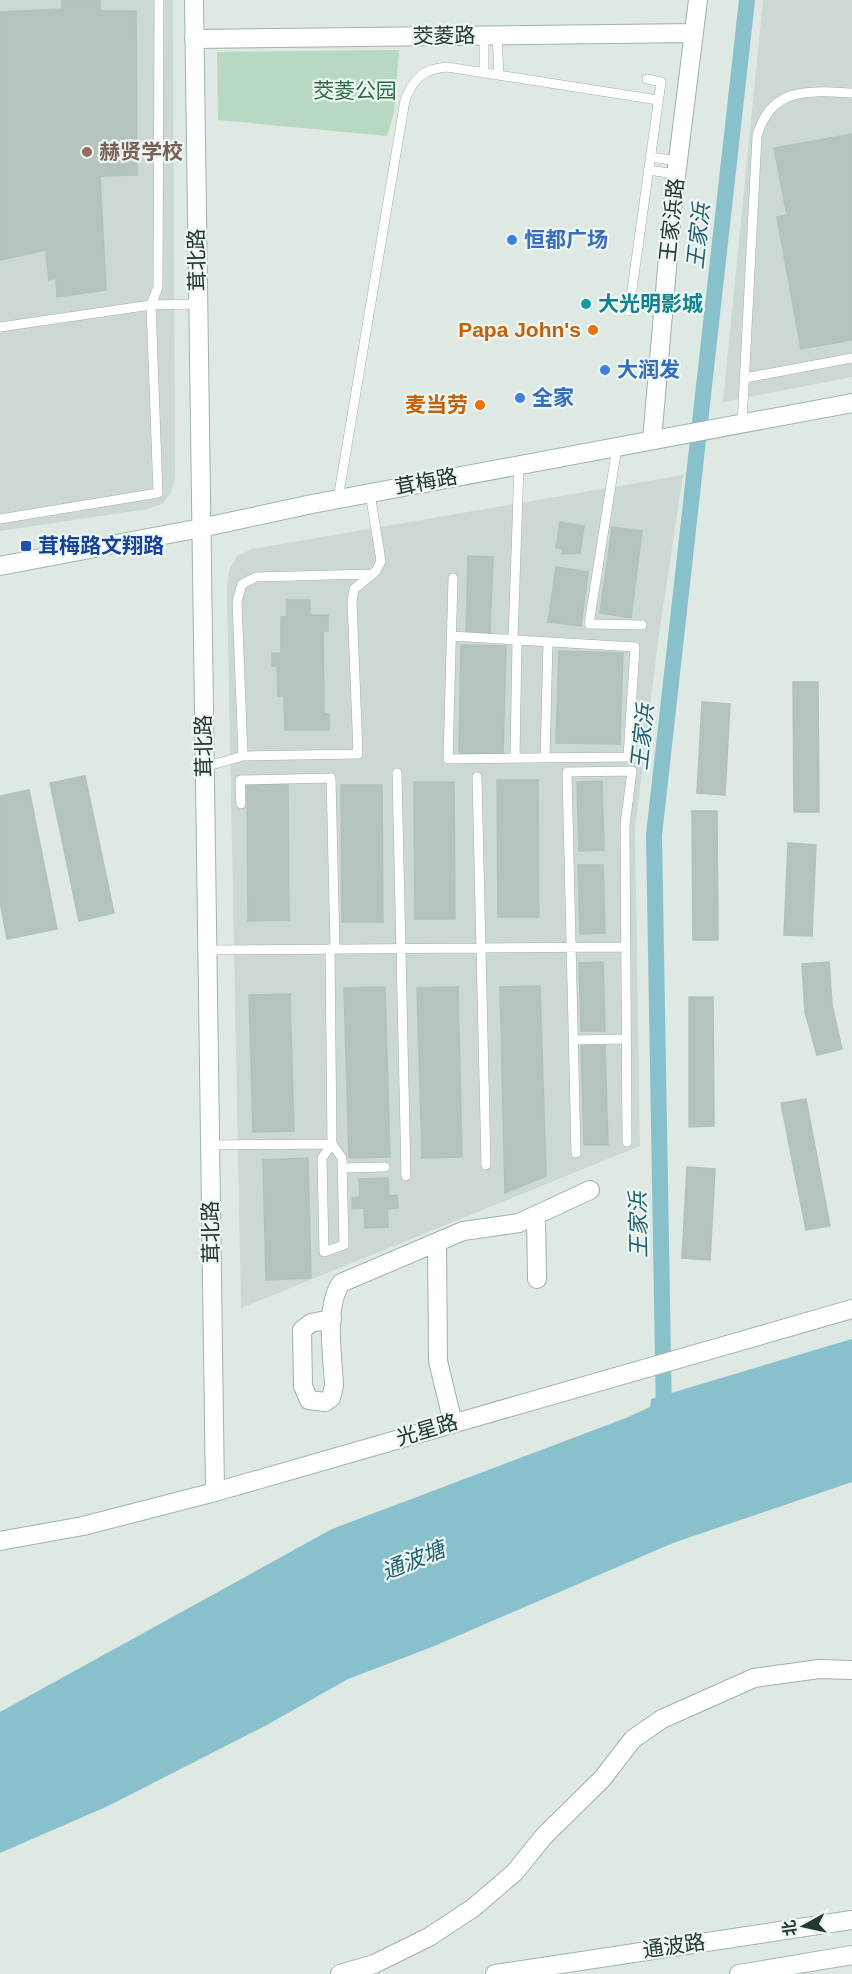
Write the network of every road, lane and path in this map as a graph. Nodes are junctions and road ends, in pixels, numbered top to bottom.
1 (159, 0) edge
2 (194, 0) edge
3 (698, 0) edge
4 (694, 33) junction
5 (491, 35) junction
6 (194, 39) junction
7 (484, 73) junction
8 (503, 76) junction
9 (646, 79) dead end
10 (506, 88) dead end
11 (852, 93) edge
12 (658, 100) junction
13 (650, 157) junction
14 (677, 168) junction
15 (648, 170) junction
16 (151, 304) junction
17 (198, 304) junction
18 (629, 311) dead end
19 (0, 327) edge
20 (852, 358) edge
21 (745, 378) junction
22 (852, 403) edge
23 (737, 425) junction
24 (652, 440) junction
25 (617, 447) junction
26 (519, 465) junction
27 (370, 493) junction
28 (338, 499) junction
29 (0, 519) edge
30 (201, 528) junction
31 (0, 566) edge
32 (372, 574) junction
33 (453, 578) dead end
34 (642, 625) dead end
35 (451, 636) junction
36 (515, 640) junction
37 (548, 642) junction
38 (243, 756) junction
39 (515, 758) junction
40 (545, 758) junction
41 (204, 767) junction
42 (397, 773) dead end
43 (477, 777) dead end
44 (241, 804) dead end
45 (571, 947) junction
46 (626, 947) junction
47 (481, 948) junction
48 (332, 949) junction
49 (401, 949) junction
50 (207, 950) junction
51 (626, 1039) junction
52 (573, 1040) junction
53 (627, 1142) dead end
54 (332, 1144) junction
55 (210, 1145) junction
56 (576, 1153) dead end
57 (486, 1165) dead end
58 (385, 1167) dead end
59 (342, 1168) junction
60 (406, 1176) dead end
61 (590, 1190) dead end
62 (536, 1215) junction
63 (437, 1242) junction
64 (537, 1279) dead end
65 (852, 1309) edge
66 (332, 1319) dead end
67 (453, 1423) junction
68 (215, 1492) junction
69 (0, 1541) edge
70 (852, 1670) edge
71 (852, 1920) edge
72 (852, 1955) edge
73 (590, 1966) edge
74 (565, 1968) edge
75 (340, 1974) edge
76 (495, 1974) edge
77 (739, 1974) edge

1 - 16 lane
2 - 6 street, 茸北路
3 - 4 street, 王家浜路
4 - 5 street, 茭菱路
4 - 14 street, 王家浜路
5 - 6 street, 茭菱路
5 - 7 lane
5 - 8 lane
6 - 17 street, 茸北路
7 - 8 lane
7 - 28 lane
8 - 10 lane
8 - 12 lane
9 - 12 lane
11 - 21 lane
12 - 13 lane
13 - 14 lane
13 - 15 lane
14 - 15 lane
14 - 24 street, 王家浜路
15 - 18 lane
16 - 17 lane
16 - 19 lane
16 - 29 lane
17 - 30 street, 茸北路
20 - 21 lane
21 - 23 lane
22 - 23 street, 茸梅路
23 - 24 street, 茸梅路
24 - 25 street, 茸梅路
25 - 26 street, 茸梅路
25 - 34 lane
26 - 27 street, 茸梅路
26 - 36 lane
27 - 28 street, 茸梅路
27 - 32 lane
28 - 30 street, 茸梅路
30 - 31 street, 茸梅路
30 - 41 street, 茸北路
32 - 38 lane
32 - 38 lane
33 - 35 lane
35 - 36 lane
35 - 39 lane
36 - 37 lane
36 - 39 lane
37 - 40 lane
37 - 40 lane
38 - 41 lane
39 - 40 lane
41 - 50 street, 茸北路
42 - 49 lane
43 - 47 lane
44 - 48 lane
45 - 46 lane
45 - 46 lane
45 - 47 lane
45 - 52 lane
46 - 51 lane
47 - 49 lane
47 - 57 lane
48 - 49 lane
48 - 50 lane
48 - 54 lane
49 - 60 lane
50 - 55 street, 茸北路
51 - 52 lane
51 - 53 lane
52 - 56 lane
54 - 55 lane
54 - 59 lane
54 - 59 lane
55 - 68 street, 茸北路
58 - 59 lane
61 - 62 street
62 - 63 street
62 - 64 street
63 - 66 street
63 - 67 street
65 - 67 street, 光星路
67 - 68 street, 光星路
68 - 69 street, 光星路
70 - 75 street
71 - 73 street, 通波路
72 - 77 street
73 - 74 street, 通波路
74 - 76 street, 通波路

